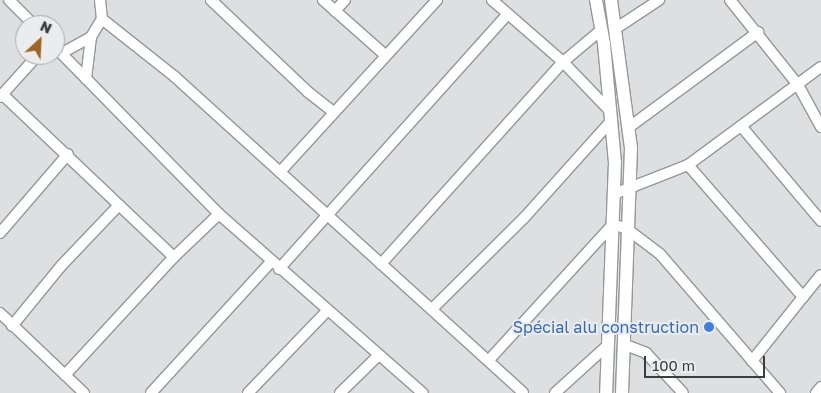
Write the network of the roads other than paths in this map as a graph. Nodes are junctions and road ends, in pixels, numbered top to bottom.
1 (100, 0) edge
2 (211, 0) edge
3 (323, 0) edge
4 (345, 0) edge
5 (437, 0) edge
6 (492, 0) edge
7 (596, 0) edge
8 (612, 0) edge
9 (659, 0) edge
10 (730, 0) edge
11 (15, 2) edge
12 (335, 11) junction
13 (26, 15) edge
14 (507, 15) junction
15 (102, 19) junction
16 (615, 29) junction
17 (601, 30) junction
18 (758, 32) junction
19 (91, 37) junction
20 (65, 47) edge
21 (385, 55) junction
22 (65, 57) edge
23 (563, 62) junction
24 (29, 65) edge
25 (821, 66) edge
26 (86, 78) junction
27 (798, 85) junction
28 (1, 96) edge
29 (334, 112) junction
30 (611, 116) junction
31 (741, 126) junction
32 (821, 127) edge
33 (628, 128) junction
34 (68, 154) junction
35 (688, 165) junction
36 (280, 172) junction
37 (629, 189) junction
38 (614, 194) junction
39 (118, 205) junction
40 (219, 214) junction
41 (327, 216) junction
42 (821, 221) edge
43 (613, 224) junction
44 (627, 229) junction
45 (0, 233) edge
46 (174, 258) junction
47 (270, 263) junction
48 (381, 264) junction
49 (279, 269) junction
50 (821, 275) edge
51 (803, 297) junction
52 (432, 309) junction
53 (327, 310) junction
54 (0, 313) edge
55 (12, 326) junction
56 (623, 344) junction
57 (608, 345) junction
58 (379, 356) junction
59 (489, 360) junction
60 (752, 361) junction
61 (65, 375) junction
62 (821, 387) edge
63 (84, 393) edge
64 (151, 393) edge
65 (248, 393) edge
66 (340, 393) edge
67 (423, 393) edge
68 (523, 393) edge
69 (555, 393) edge
70 (606, 393) edge
71 (622, 393) edge
72 (683, 393) edge
73 (780, 393) edge
74 (816, 393) edge

1 - 15 street
2 - 29 street
3 - 12 street
4 - 12 street
5 - 21 street
6 - 14 street
7 - 17 main road
8 - 16 main road
9 - 16 street
10 - 18 street
11 - 13 street
12 - 21 street
14 - 23 street
14 - 41 street
15 - 19 street
15 - 36 street
16 - 33 main road
17 - 23 street
17 - 30 main road
18 - 27 street
18 - 33 street
19 - 20 street
19 - 26 street
21 - 29 street
22 - 26 street
23 - 30 street
23 - 48 street
24 - 28 street
25 - 27 street
26 - 40 street
27 - 31 street
27 - 32 street
28 - 34 street
29 - 36 street
30 - 38 main road
30 - 52 street
31 - 35 street
31 - 42 street
33 - 37 main road
34 - 39 street
34 - 45 street
35 - 37 street
35 - 51 street
36 - 41 street
37 - 38 street
37 - 44 main road
38 - 43 main road
39 - 46 street
39 - 55 street
40 - 46 street
40 - 47 street
41 - 48 street
41 - 49 street
43 - 44 street
43 - 57 main road
43 - 59 street
44 - 56 main road
44 - 60 street
46 - 61 street
47 - 49 street
47 - 64 street
48 - 52 street
49 - 53 street
50 - 51 street
51 - 60 street
52 - 59 street
53 - 58 street
53 - 65 street
54 - 55 street
55 - 61 street
56 - 71 main road
56 - 72 street
57 - 69 street
57 - 70 main road
58 - 66 street
58 - 67 street
59 - 68 street
60 - 73 street
61 - 63 street
62 - 74 street

